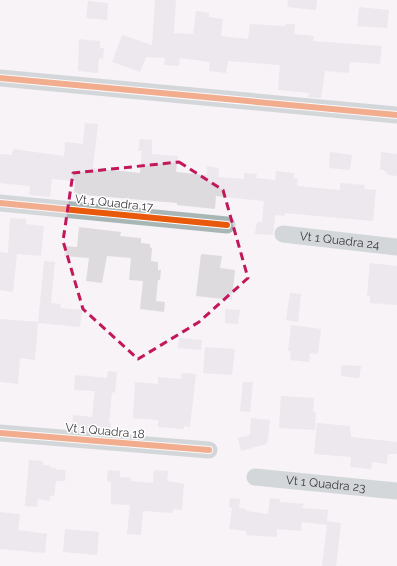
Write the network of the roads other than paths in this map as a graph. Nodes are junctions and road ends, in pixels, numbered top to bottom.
1 (0, 78) edge
2 (397, 115) edge
3 (0, 203) edge
4 (226, 225) dead end
5 (283, 234) dead end
6 (397, 247) edge
7 (0, 433) edge
8 (209, 450) dead end
9 (255, 476) dead end
10 (397, 491) edge

1 - 2 street
3 - 4 street, Vt 1 Quadra 17
5 - 6 street, Vt 1 Quadra 24
7 - 8 street, Vt 1 Quadra 18
9 - 10 street, Vt 1 Quadra 23

